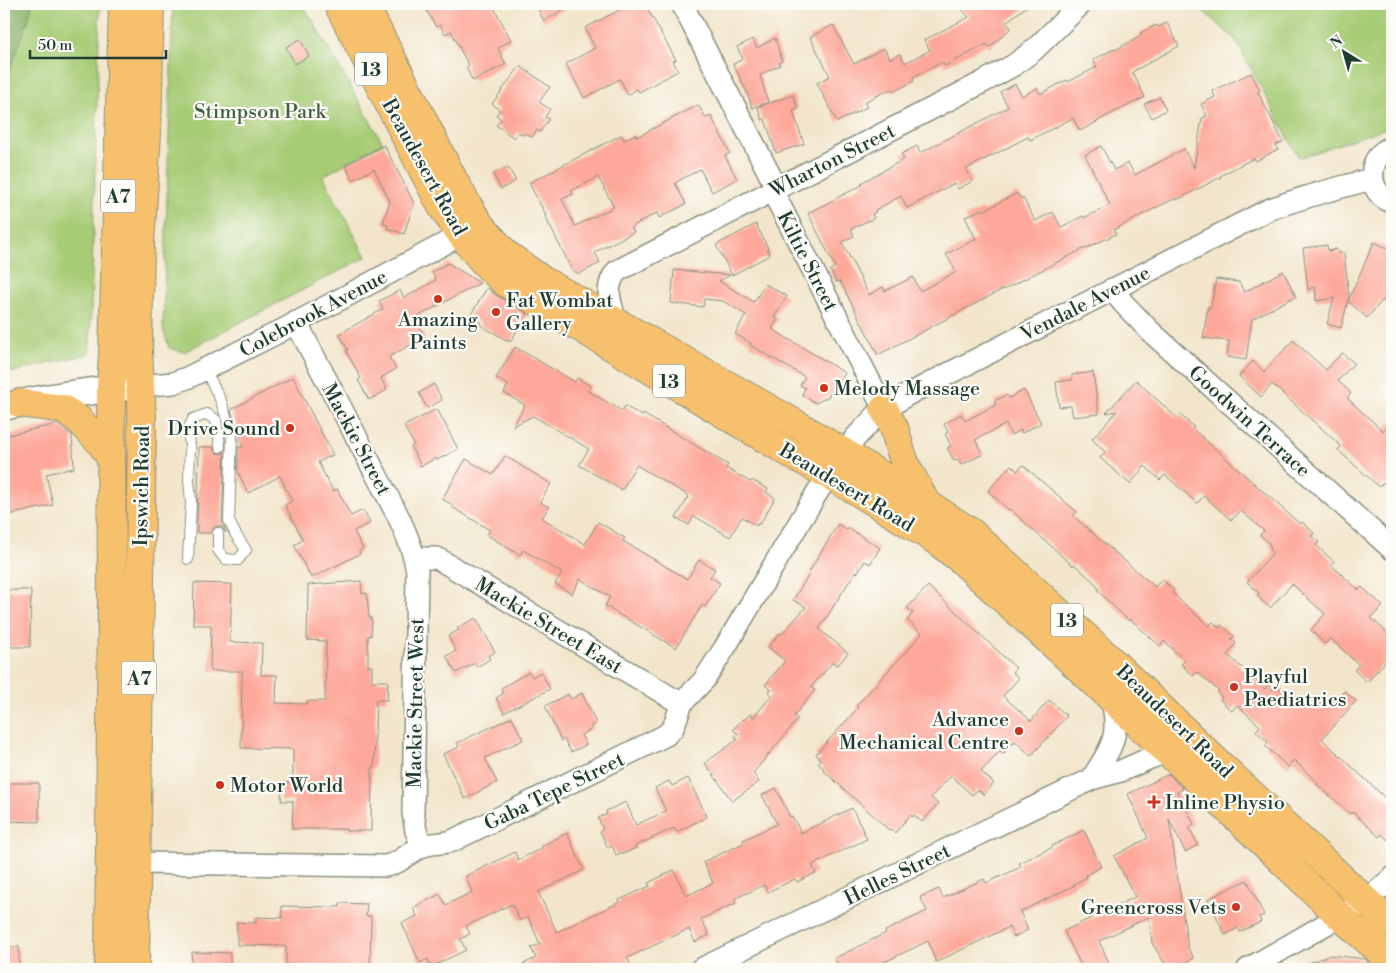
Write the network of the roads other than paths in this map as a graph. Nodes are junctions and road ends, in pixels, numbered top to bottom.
1 (124, 4) edge
2 (150, 4) edge
3 (338, 4) edge
4 (364, 4) edge
5 (682, 4) edge
6 (1081, 4) edge
7 (1392, 147) edge
8 (1372, 179) junction
9 (775, 189) junction
10 (1392, 202) edge
11 (471, 230) junction
12 (1112, 289) junction
13 (296, 322) junction
14 (616, 322) junction
15 (205, 369) junction
16 (140, 386) junction
17 (111, 388) junction
18 (12, 405) edge
19 (884, 409) junction
20 (220, 447) dead end
21 (111, 458) junction
22 (837, 464) junction
23 (926, 503) junction
24 (218, 533) dead end
25 (1392, 549) edge
26 (415, 558) junction
27 (188, 559) dead end
28 (1112, 699) junction
29 (682, 703) junction
30 (1167, 752) junction
31 (1092, 779) junction
32 (422, 846) junction
33 (136, 863) junction
34 (1392, 878) edge
35 (1366, 901) junction
36 (1340, 916) junction
37 (1392, 925) edge
38 (1392, 962) edge
39 (109, 969) edge
40 (135, 969) edge
41 (701, 969) edge
42 (1248, 969) edge

1 - 17 highway, Ipswich Road / A7
2 - 16 highway, Ipswich Road / A7
3 - 11 highway, Beaudesert Road / 13
4 - 11 highway, Beaudesert Road / 13
5 - 9 street, Kiltie Street
6 - 9 street, Wharton Street
7 - 8 street
8 - 10 street
8 - 12 street, Vendale Avenue
9 - 14 street, Wharton Street
9 - 19 street, Kiltie Street
11 - 13 street, Colebrook Avenue
11 - 14 highway, Beaudesert Road / 13
11 - 22 highway, Beaudesert Road / 13
12 - 19 street, Vendale Avenue
12 - 25 street, Goodwin Terrace
13 - 15 street, Colebrook Avenue
13 - 26 street, Mackie Street
14 - 22 highway, Beaudesert Road / 13
15 - 16 street, Colebrook Avenue
15 - 24 lane
16 - 17 street
16 - 33 highway, Ipswich Road / A7
17 - 18 street
17 - 21 highway, Ipswich Road / A7
18 - 21 highway
19 - 22 street, Vendale Avenue
19 - 23 highway
20 - 27 lane
21 - 39 highway, Ipswich Road / A7
22 - 23 highway, Beaudesert Road / 13
22 - 28 highway, Beaudesert Road / 13
22 - 29 street, Gaba Tepe Street
23 - 35 highway, Beaudesert Road / 13
26 - 29 street, Mackie Street East
26 - 32 street, Mackie Street West
28 - 30 highway, Beaudesert Road / 13
28 - 31 street
29 - 32 street, Gaba Tepe Street
30 - 31 street, Helles Street
30 - 36 highway, Beaudesert Road / 13
31 - 41 street, Helles Street
32 - 33 street, Gaba Tepe Street
33 - 40 highway, Ipswich Road / A7
34 - 35 street
35 - 36 street
35 - 37 highway, Beaudesert Road / 13
36 - 38 highway, Beaudesert Road / 13
36 - 42 street

